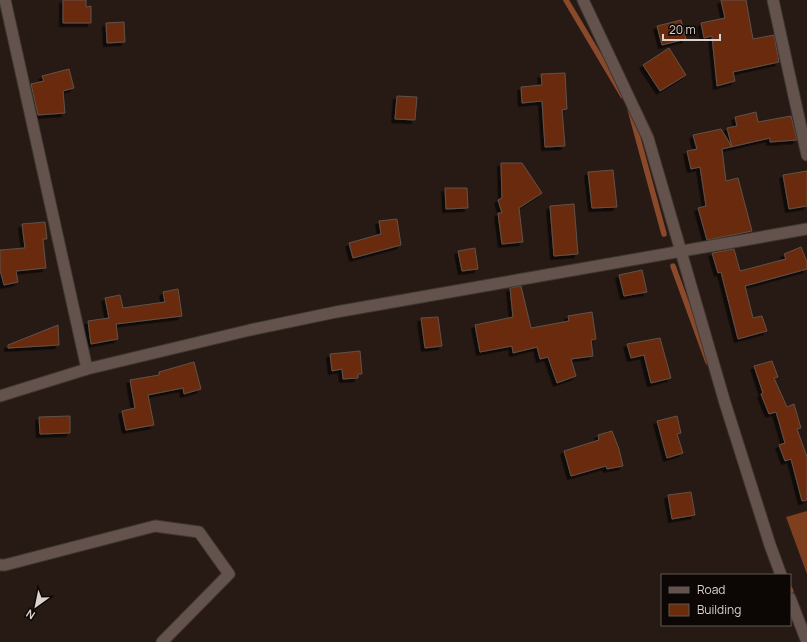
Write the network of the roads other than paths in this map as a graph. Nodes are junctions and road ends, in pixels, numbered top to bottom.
1 (5, 0) edge
2 (583, 0) edge
3 (772, 0) edge
4 (807, 155) edge
5 (807, 229) edge
6 (682, 252) junction
7 (87, 370) junction
8 (0, 396) edge
9 (0, 565) edge
10 (781, 574) edge
11 (791, 601) edge
12 (162, 642) edge
13 (807, 642) edge

1 - 7 street
2 - 6 street
3 - 4 street
5 - 6 street
6 - 7 street
6 - 10 street
7 - 8 street
9 - 12 street
11 - 13 street

